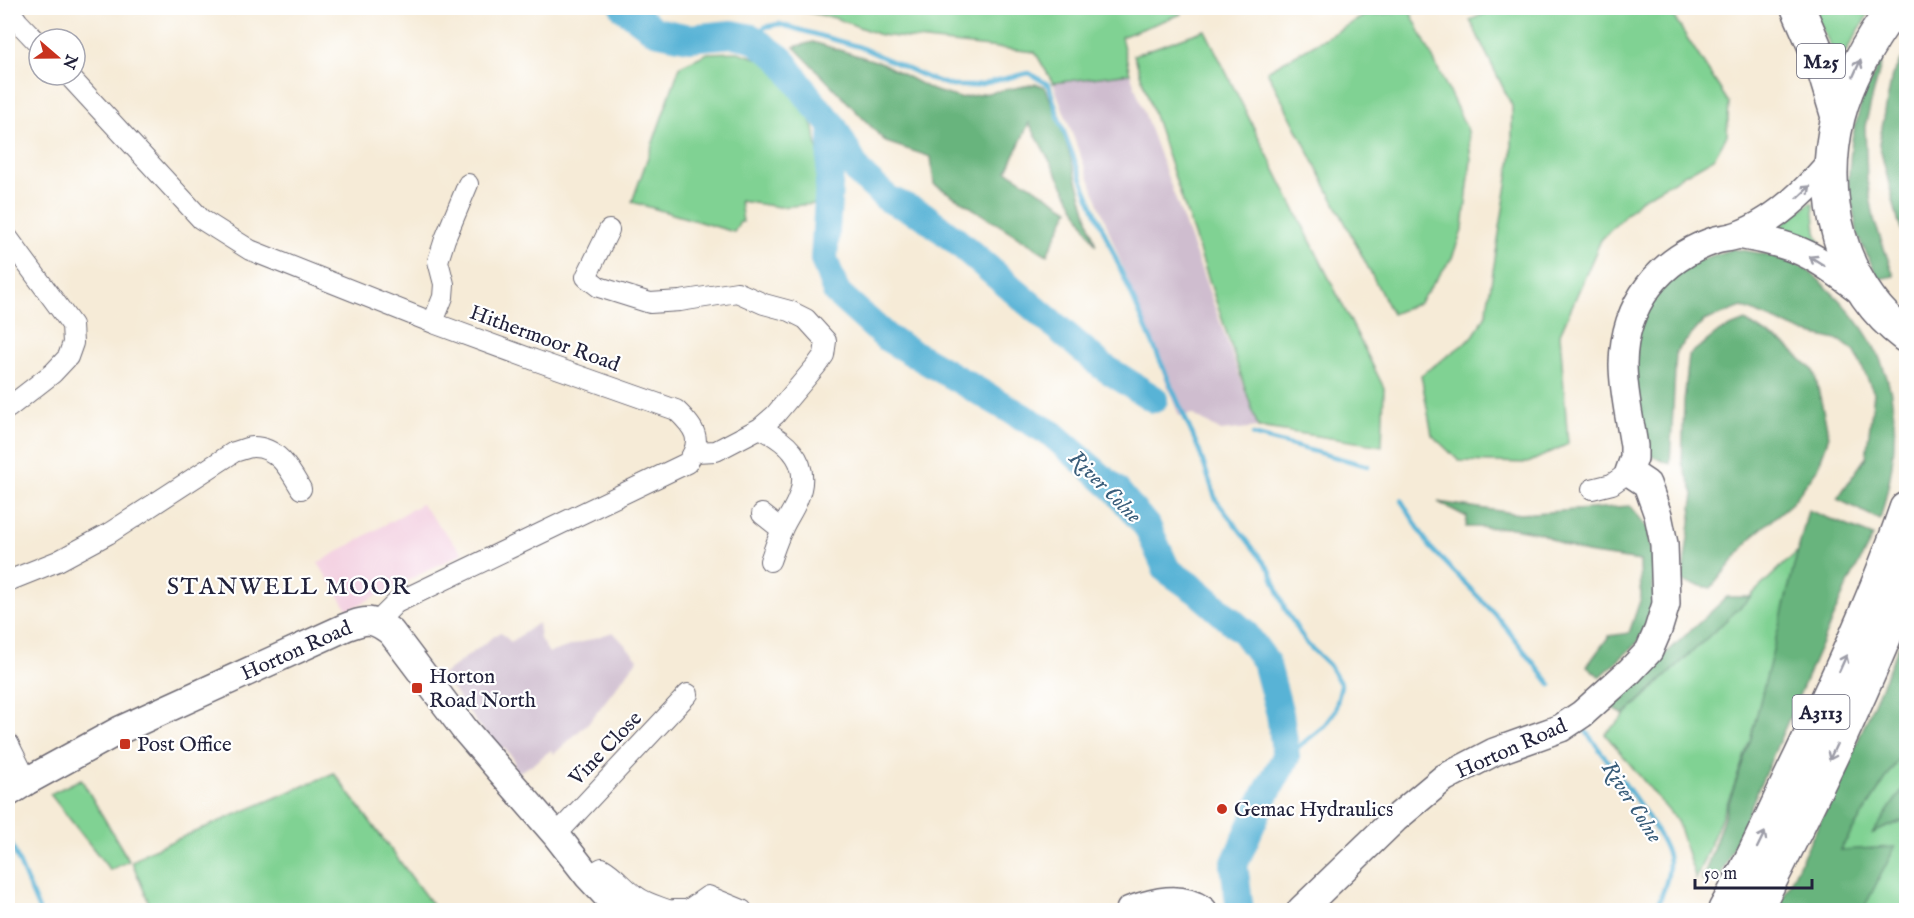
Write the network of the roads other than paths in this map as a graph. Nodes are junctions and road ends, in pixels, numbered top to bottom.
1 (8, 8) edge
2 (1798, 8) edge
3 (1896, 13) edge
4 (27, 31) edge
5 (79, 87) edge
6 (1838, 117) junction
7 (1831, 162) junction
8 (468, 183) dead end
9 (609, 230) dead end
10 (1738, 235) junction
11 (8, 238) edge
12 (1865, 294) junction
13 (433, 322) junction
14 (1906, 337) edge
15 (8, 408) edge
16 (760, 428) junction
17 (695, 452) junction
18 (1629, 471) junction
19 (302, 489) dead end
20 (1592, 489) dead end
21 (1906, 509) edge
22 (762, 514) dead end
23 (782, 530) junction
24 (770, 561) dead end
25 (8, 581) edge
26 (1906, 583) edge
27 (380, 623) junction
28 (687, 705) dead end
29 (8, 743) edge
30 (17, 787) edge
31 (556, 835) junction
32 (588, 876) junction
33 (620, 910) edge
34 (668, 910) edge
35 (674, 910) edge
36 (742, 910) edge
37 (1130, 910) edge
38 (1203, 910) edge
39 (1301, 910) edge
40 (1725, 910) edge
41 (1755, 910) edge

1 - 4 street
2 - 6 highway, M25
6 -> 3 highway
5 - 13 street, Hithermoor Road
6 - 7 highway
10 -> 7 street
7 - 12 highway
8 - 13 street
9 - 16 street
12 -> 10 street
10 - 18 street
11 - 15 street
12 - 14 highway
13 - 17 street, Hithermoor Road
16 - 17 street
16 - 23 street
17 - 27 street
18 - 20 street
18 - 39 street, Horton Road
19 - 25 street
40 -> 21 highway, A3113
22 - 23 street
23 - 24 street
26 -> 41 highway, A3113
27 - 30 street, Horton Road
27 - 31 street, Horton Road
28 - 31 street, Vine Close
29 - 30 street
31 - 32 street, Horton Road
32 - 33 street, Horton Road
32 - 34 street
35 - 36 street
37 - 38 street

